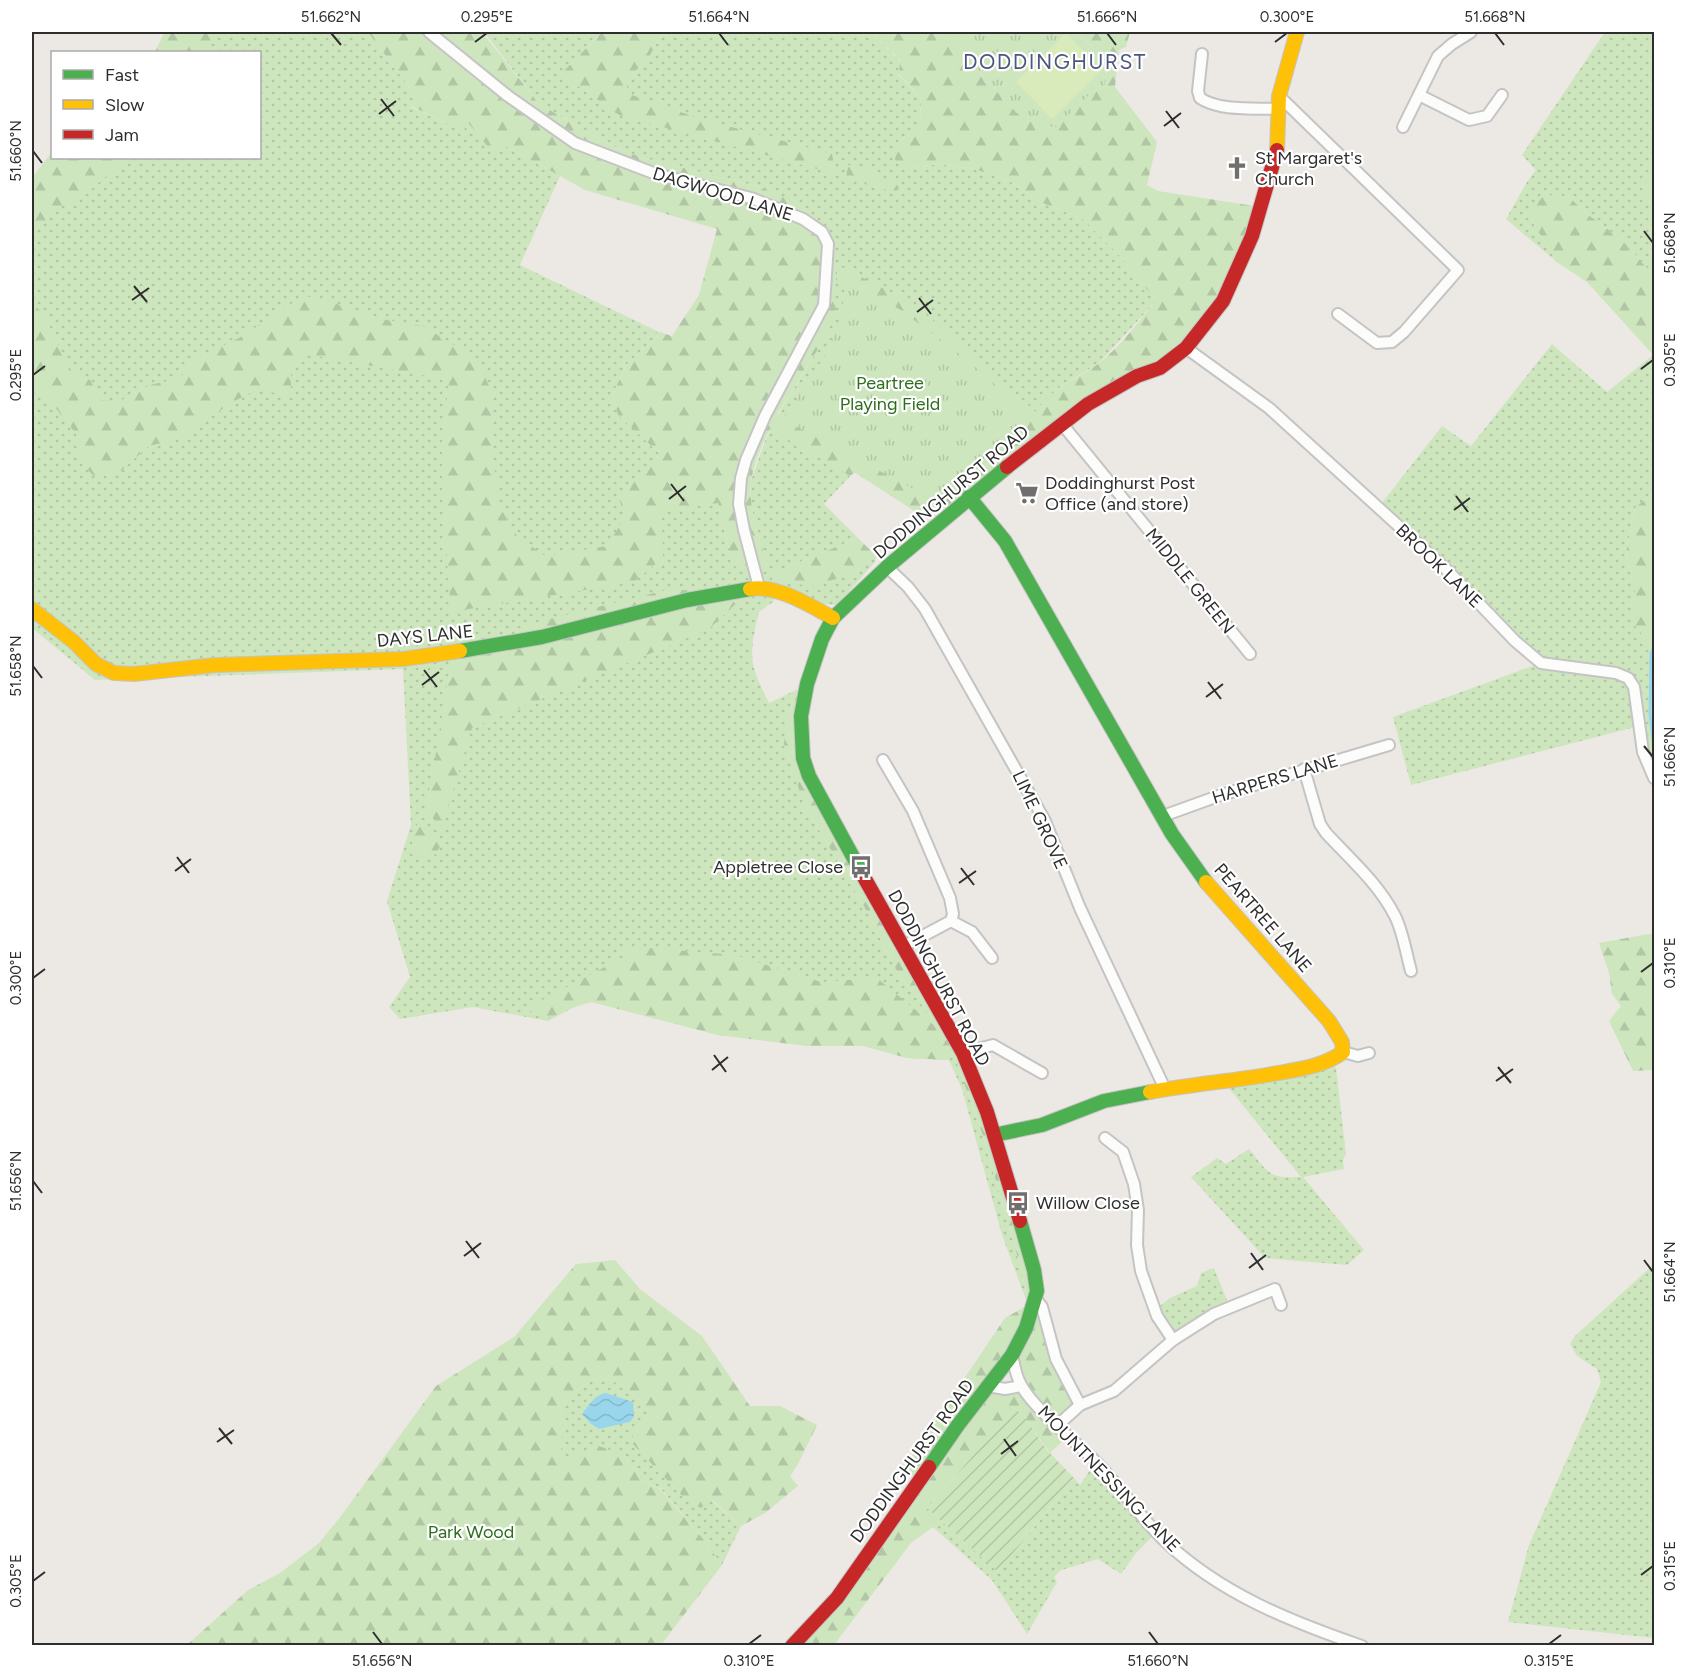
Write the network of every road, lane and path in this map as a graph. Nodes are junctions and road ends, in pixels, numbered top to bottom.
1 (429, 32) edge
2 (1297, 32) edge
3 (1471, 32) edge
4 (1202, 54) dead end
5 (1419, 95) junction
6 (1502, 95) dead end
7 (1278, 103) junction
8 (1404, 127) dead end
9 (1338, 314) dead end
10 (1186, 348) junction
11 (1062, 424) junction
12 (969, 497) junction
13 (887, 567) junction
14 (759, 587) junction
15 (32, 609) edge
16 (833, 618) junction
17 (1250, 654) dead end
18 (1389, 745) dead end
19 (883, 760) dead end
20 (1304, 769) junction
21 (1654, 778) edge
22 (1163, 816) junction
23 (951, 921) junction
24 (902, 947) junction
25 (992, 957) dead end
26 (1411, 971) dead end
27 (1343, 1052) junction
28 (963, 1053) junction
29 (1370, 1053) dead end
30 (1042, 1073) dead end
31 (1165, 1089) junction
32 (994, 1135) junction
33 (1105, 1138) dead end
34 (1036, 1299) junction
35 (1281, 1305) dead end
36 (1173, 1341) junction
37 (1012, 1355) junction
38 (988, 1386) junction
39 (1021, 1386) junction
40 (1080, 1405) junction
41 (1058, 1425) junction
42 (792, 1646) edge
43 (1362, 1646) edge

1 - 14 street, DAGWOOD LANE
2 - 7 street, DODDINGHURST ROAD
3 - 5 street
4 - 7 street
5 - 6 street
5 - 8 street
7 - 9 street
7 - 10 street, DODDINGHURST ROAD
10 - 11 street, DODDINGHURST ROAD
10 - 21 street, BROOK LANE
11 - 12 street, DODDINGHURST ROAD
11 - 17 street, MIDDLE GREEN
12 - 13 street, DODDINGHURST ROAD
12 - 22 street, PEARTREE LANE
13 - 16 street, DODDINGHURST ROAD
13 - 31 street, LIME GROVE
14 - 15 street, DAYS LANE
14 - 16 street, DAYS LANE
16 - 24 street, DODDINGHURST ROAD
18 - 20 street, HARPERS LANE
19 - 23 street
20 - 22 street, HARPERS LANE
20 - 26 street
22 - 27 street, PEARTREE LANE
23 - 24 street
23 - 25 street
24 - 28 street, DODDINGHURST ROAD
27 - 29 street
27 - 31 street
28 - 30 street
28 - 32 street, DODDINGHURST ROAD
31 - 32 street
32 - 34 street, DODDINGHURST ROAD
33 - 36 street
34 - 37 street, DODDINGHURST ROAD
34 - 40 street, MOUNTNESSING LANE
35 - 36 street
36 - 40 street
37 - 38 street, DODDINGHURST ROAD
37 - 39 street, MOUNTNESSING LANE
38 - 39 street
38 - 42 street, DODDINGHURST ROAD
39 - 41 street, MOUNTNESSING LANE
40 - 41 street
41 - 43 street, MOUNTNESSING LANE

